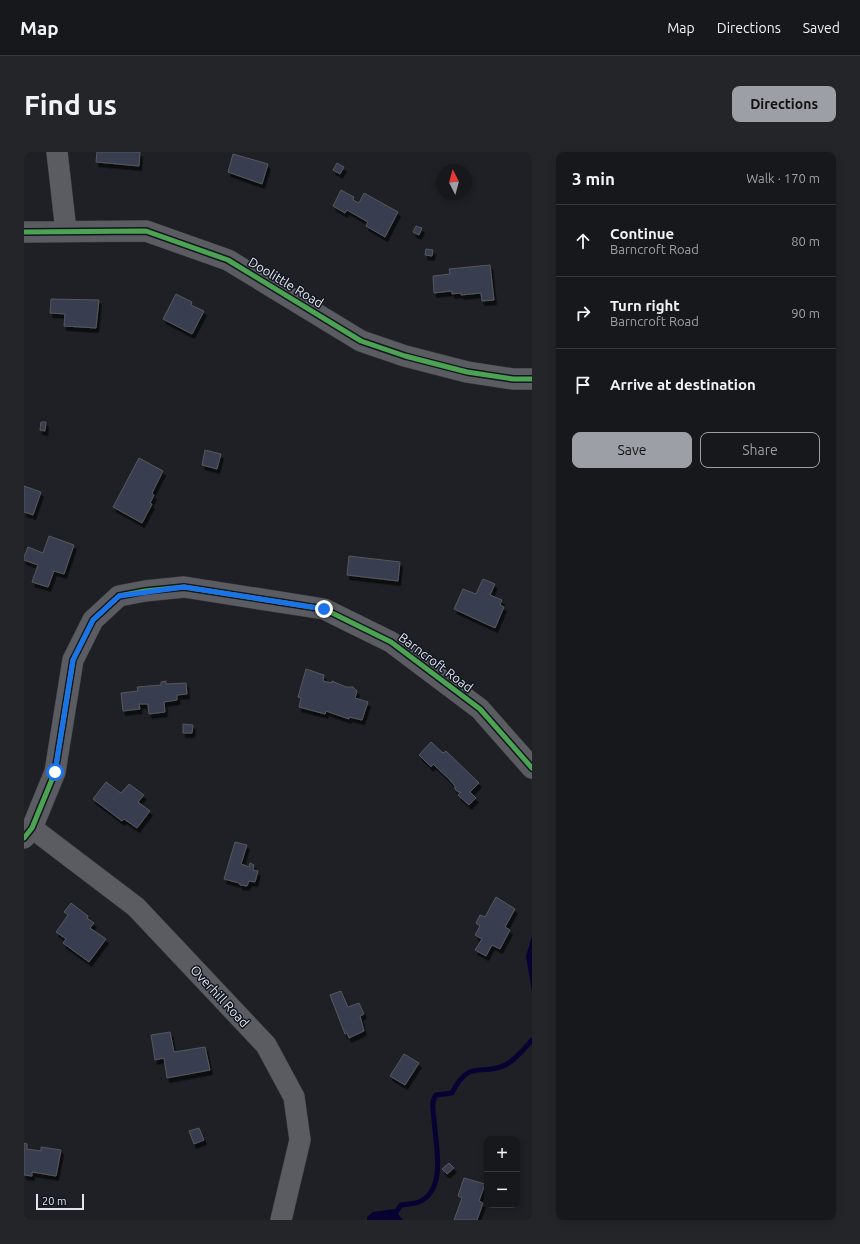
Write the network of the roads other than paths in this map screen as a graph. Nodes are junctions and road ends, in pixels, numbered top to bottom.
1 (57, 152) edge
2 (66, 231) junction
3 (24, 232) edge
4 (532, 379) edge
5 (532, 768) edge
6 (28, 833) edge
7 (281, 1220) edge

1 - 2 street
2 - 3 street, Doolittle Road
2 - 4 street, Doolittle Road
5 - 6 street, Barncroft Road
6 - 7 street, Overhill Road

